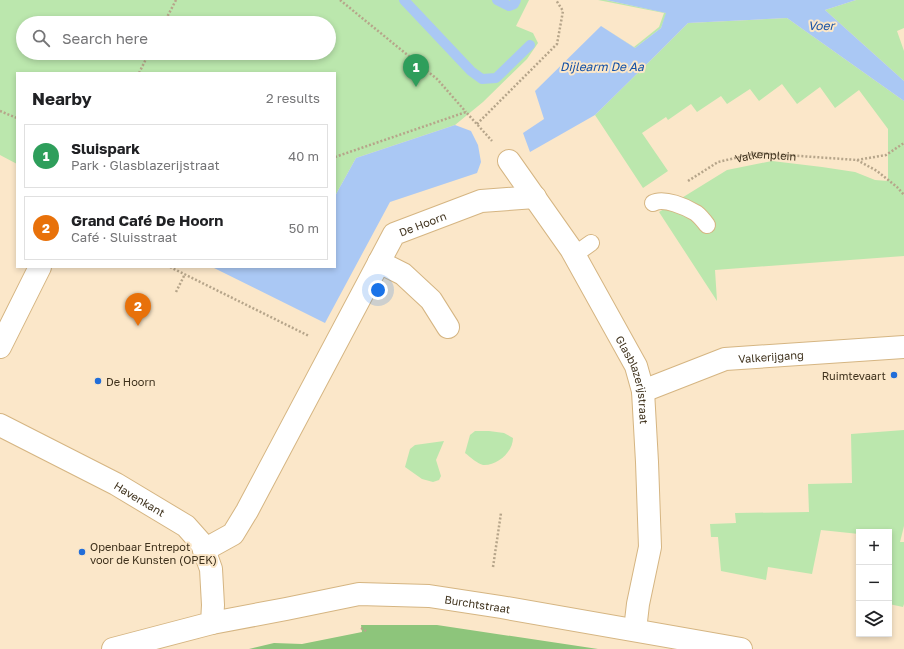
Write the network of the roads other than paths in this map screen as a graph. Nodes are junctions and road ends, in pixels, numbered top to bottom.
1 (509, 161) road end
2 (535, 197) junction
3 (655, 202) road end
4 (707, 225) dead end
5 (379, 262) junction
6 (40, 268) edge
7 (448, 327) dead end
8 (0, 347) edge
9 (904, 347) edge
10 (643, 391) junction
11 (0, 425) edge
12 (204, 550) junction
13 (212, 623) junction
14 (635, 630) junction
15 (113, 649) edge
16 (742, 649) edge

1 - 2 street, Glasblazerijstraat
2 - 5 street, De Hoorn
2 - 10 street, Glasblazerijstraat
3 - 4 lane
5 - 7 street
5 - 12 street, De Hoorn
6 - 8 street
9 - 10 street, Valkerijgang
10 - 14 street, Glasblazerijstraat
11 - 12 street, Havenkant
12 - 13 street, Havenkant
13 - 14 street, Burchtstraat
13 - 15 street, Burchtstraat
14 - 16 street, Burchtstraat

